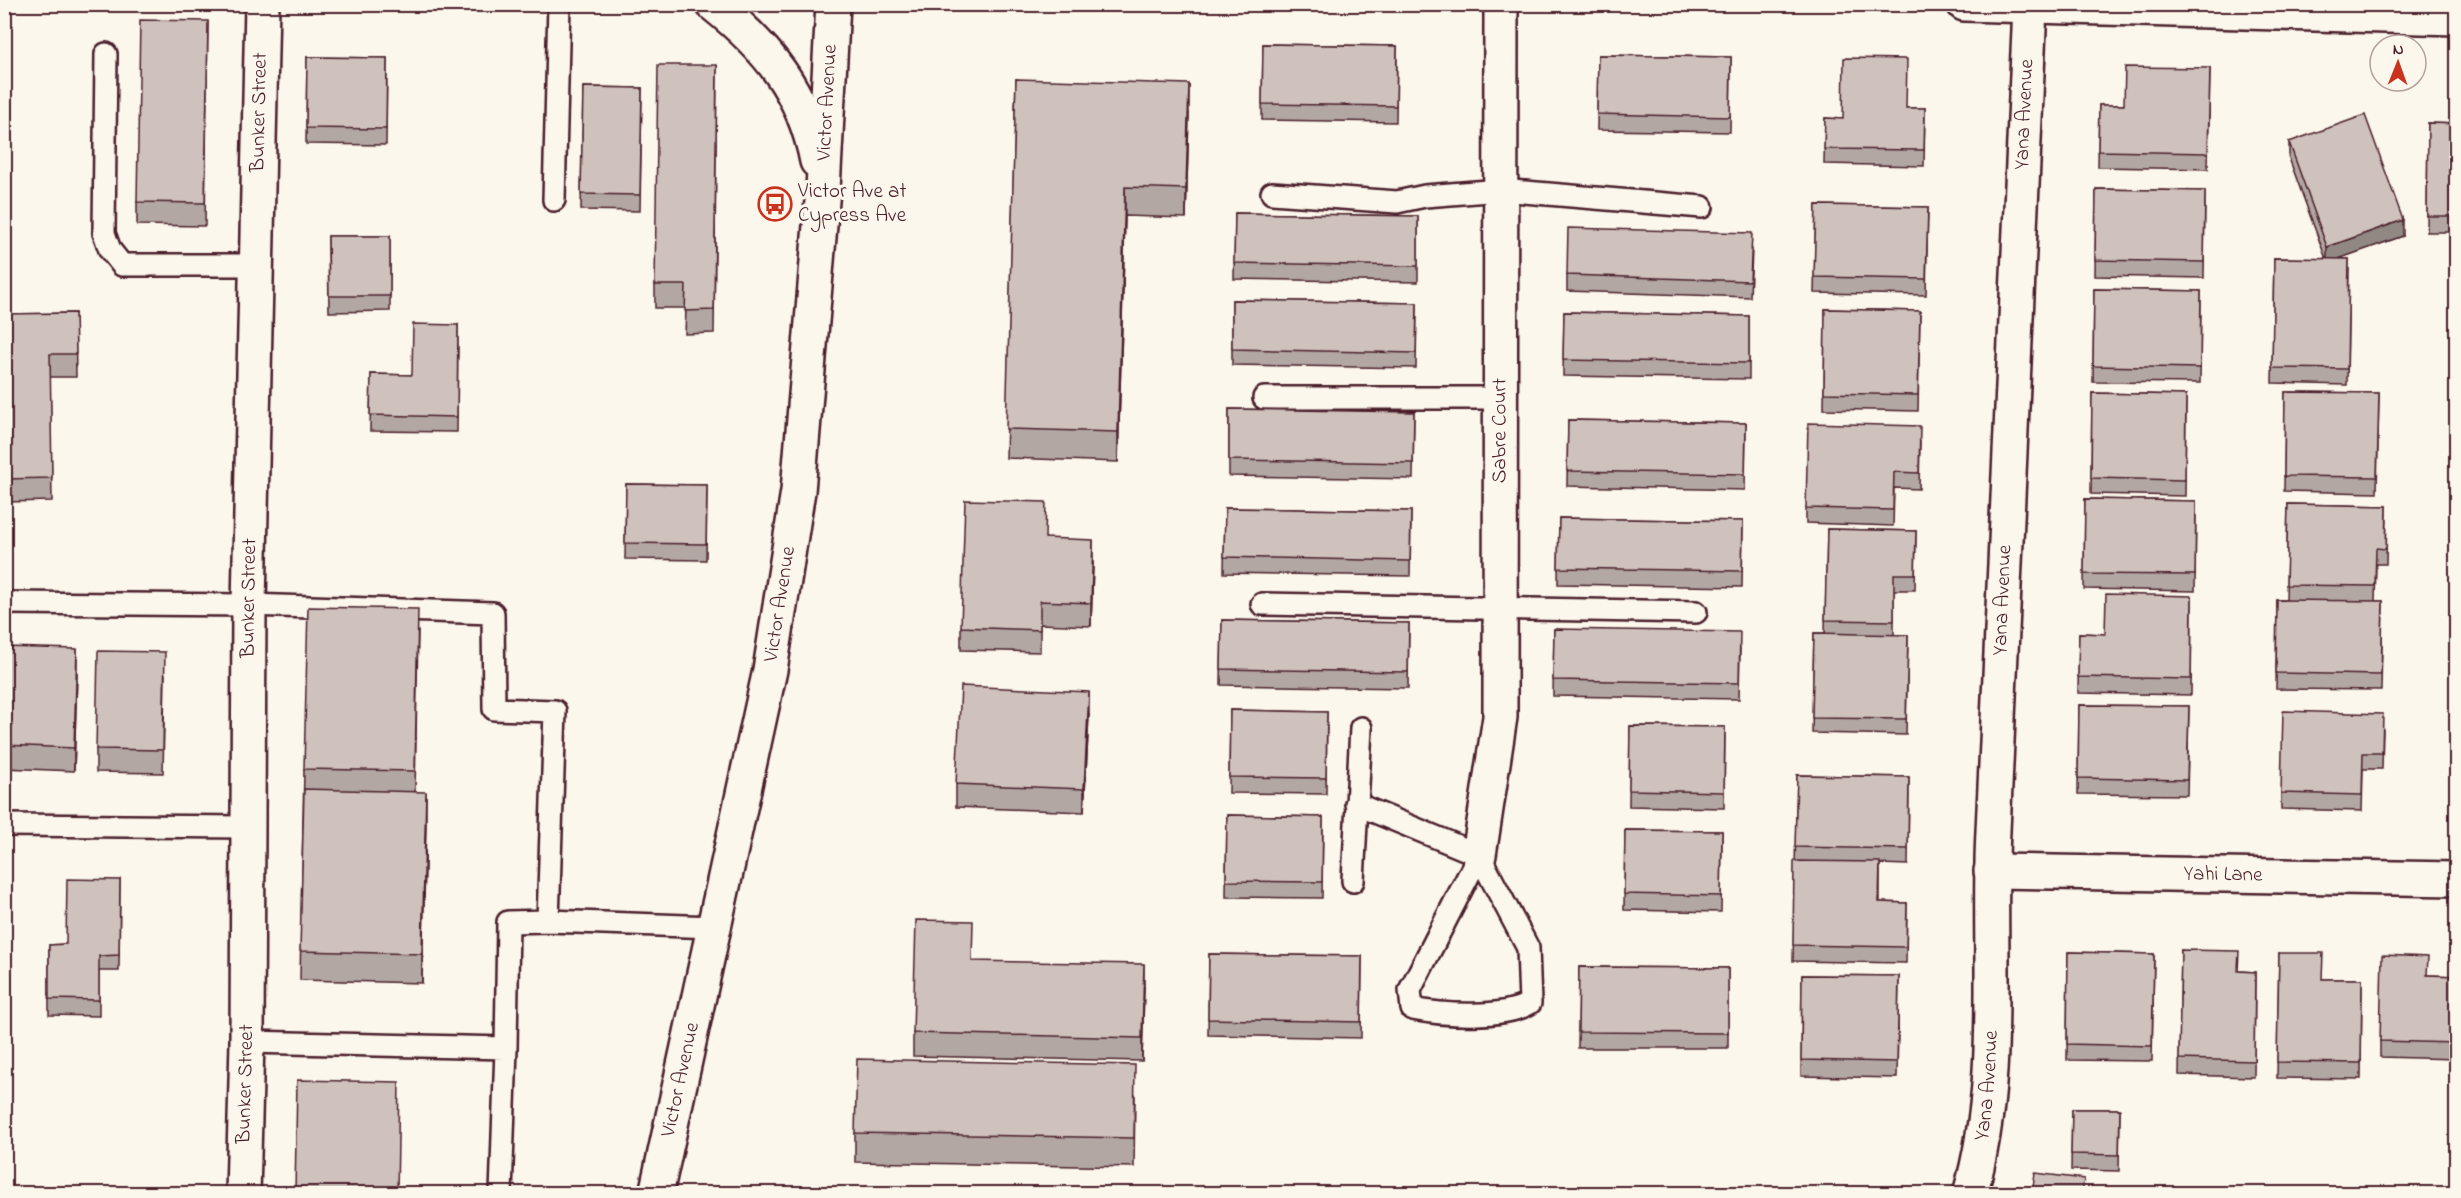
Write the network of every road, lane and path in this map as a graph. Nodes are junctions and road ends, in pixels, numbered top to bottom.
1 (262, 4) edge
2 (559, 4) edge
3 (713, 4) edge
4 (833, 4) edge
5 (1501, 4) edge
6 (1964, 4) edge
7 (2030, 7) junction
8 (2245, 9) edge
9 (2457, 18) edge
10 (106, 54) dead end
11 (823, 189) junction
12 (1501, 190) junction
13 (1272, 193) dead end
14 (554, 200) dead end
15 (1702, 207) dead end
16 (256, 265) junction
17 (1264, 398) dead end
18 (1501, 398) junction
19 (4, 603) edge
20 (1262, 604) dead end
21 (249, 605) junction
22 (1500, 609) junction
23 (1696, 612) dead end
24 (1361, 728) dead end
25 (1356, 804) junction
26 (4, 825) edge
27 (247, 826) junction
28 (1479, 855) junction
29 (1991, 871) junction
30 (2457, 879) edge
31 (1353, 881) dead end
32 (548, 921) junction
33 (714, 927) junction
34 (247, 1042) junction
35 (506, 1048) junction
36 (243, 1194) edge
37 (501, 1194) edge
38 (656, 1194) edge
39 (1970, 1194) edge

1 - 16 street, Bunker Street
2 - 14 lane
3 - 11 street
4 - 11 street, Victor Avenue
5 - 12 street, Sabre Court
6 - 7 street
7 - 8 street
7 - 29 street, Yana Avenue
8 - 9 street
10 - 16 lane
11 - 33 street, Victor Avenue
12 - 13 lane
12 - 15 lane
12 - 18 street, Sabre Court
16 - 21 street, Bunker Street
17 - 18 lane
18 - 22 street, Sabre Court
19 - 21 lane
20 - 22 lane
21 - 27 street, Bunker Street
21 - 32 lane
22 - 23 lane
22 - 28 street, Sabre Court
24 - 25 lane
25 - 28 lane
25 - 31 lane
26 - 27 lane
27 - 34 street, Bunker Street
28 - 28 lane
29 - 30 street, Yahi Lane
29 - 39 street, Yana Avenue
32 - 33 lane
32 - 35 lane
33 - 38 street, Victor Avenue
34 - 35 lane
34 - 36 street, Bunker Street
35 - 37 lane

